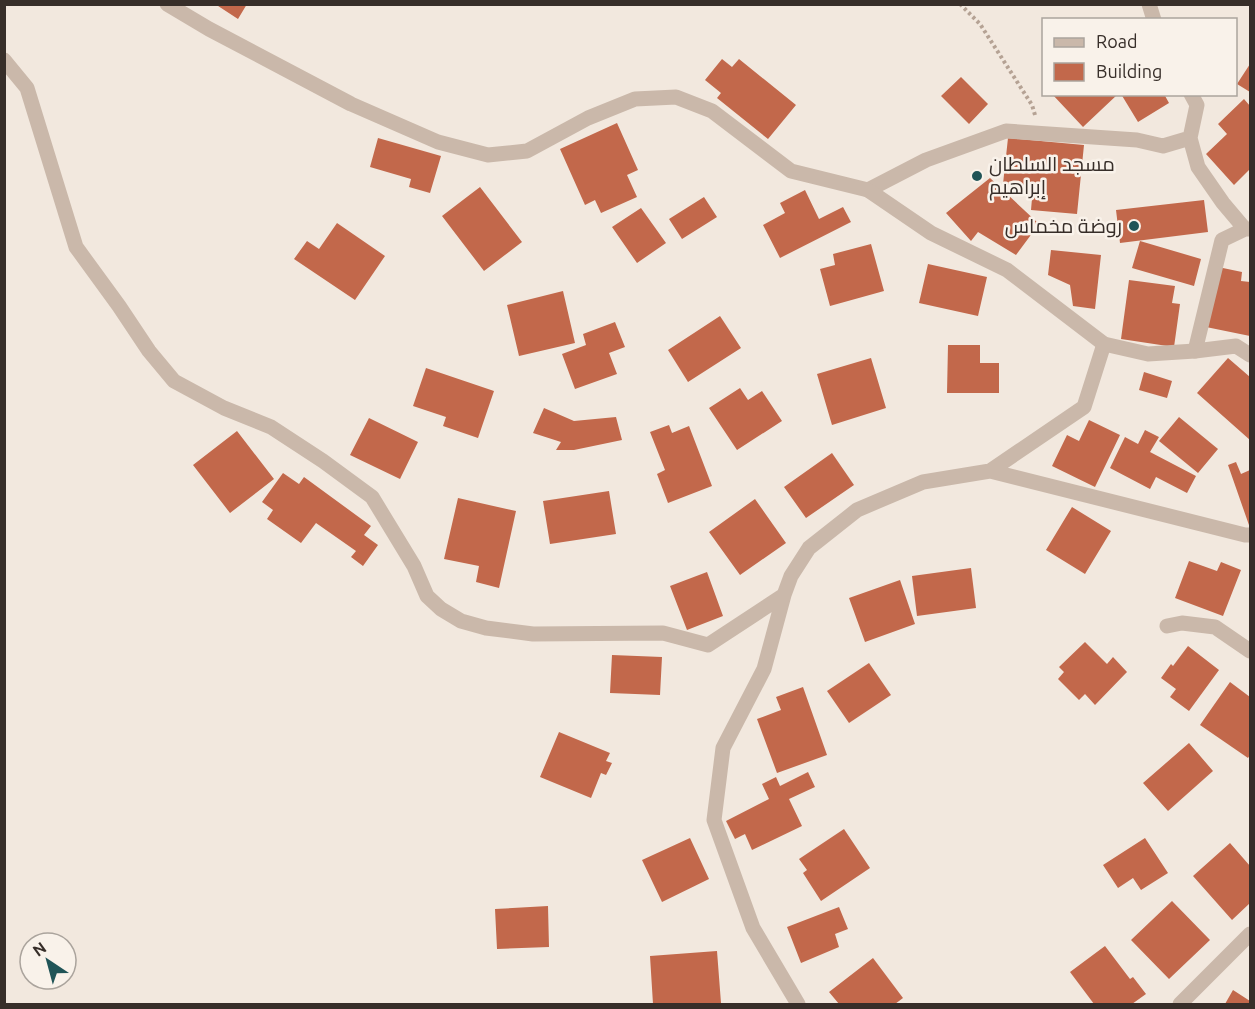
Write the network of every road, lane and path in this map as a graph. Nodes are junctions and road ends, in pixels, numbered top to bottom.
1 (167, 4) edge
2 (960, 4) edge
3 (4, 60) edge
4 (1192, 96) edge
5 (1040, 133) junction
6 (1190, 138) junction
7 (868, 190) junction
8 (1248, 229) edge
9 (1104, 344) junction
10 (1195, 351) junction
11 (1251, 355) edge
12 (990, 471) junction
13 (1251, 535) edge
14 (784, 594) junction
15 (1167, 626) dead end
16 (1251, 651) edge
17 (1251, 934) edge
18 (798, 1005) edge
19 (1180, 1005) edge

1 - 7 street
2 - 5 path
3 - 14 street
4 - 6 street
5 - 6 street
5 - 7 street
6 - 8 street
7 - 9 street
8 - 10 street
9 - 10 street
9 - 12 street
10 - 11 street
12 - 13 street
12 - 14 street
14 - 18 street
15 - 16 street
17 - 19 street

